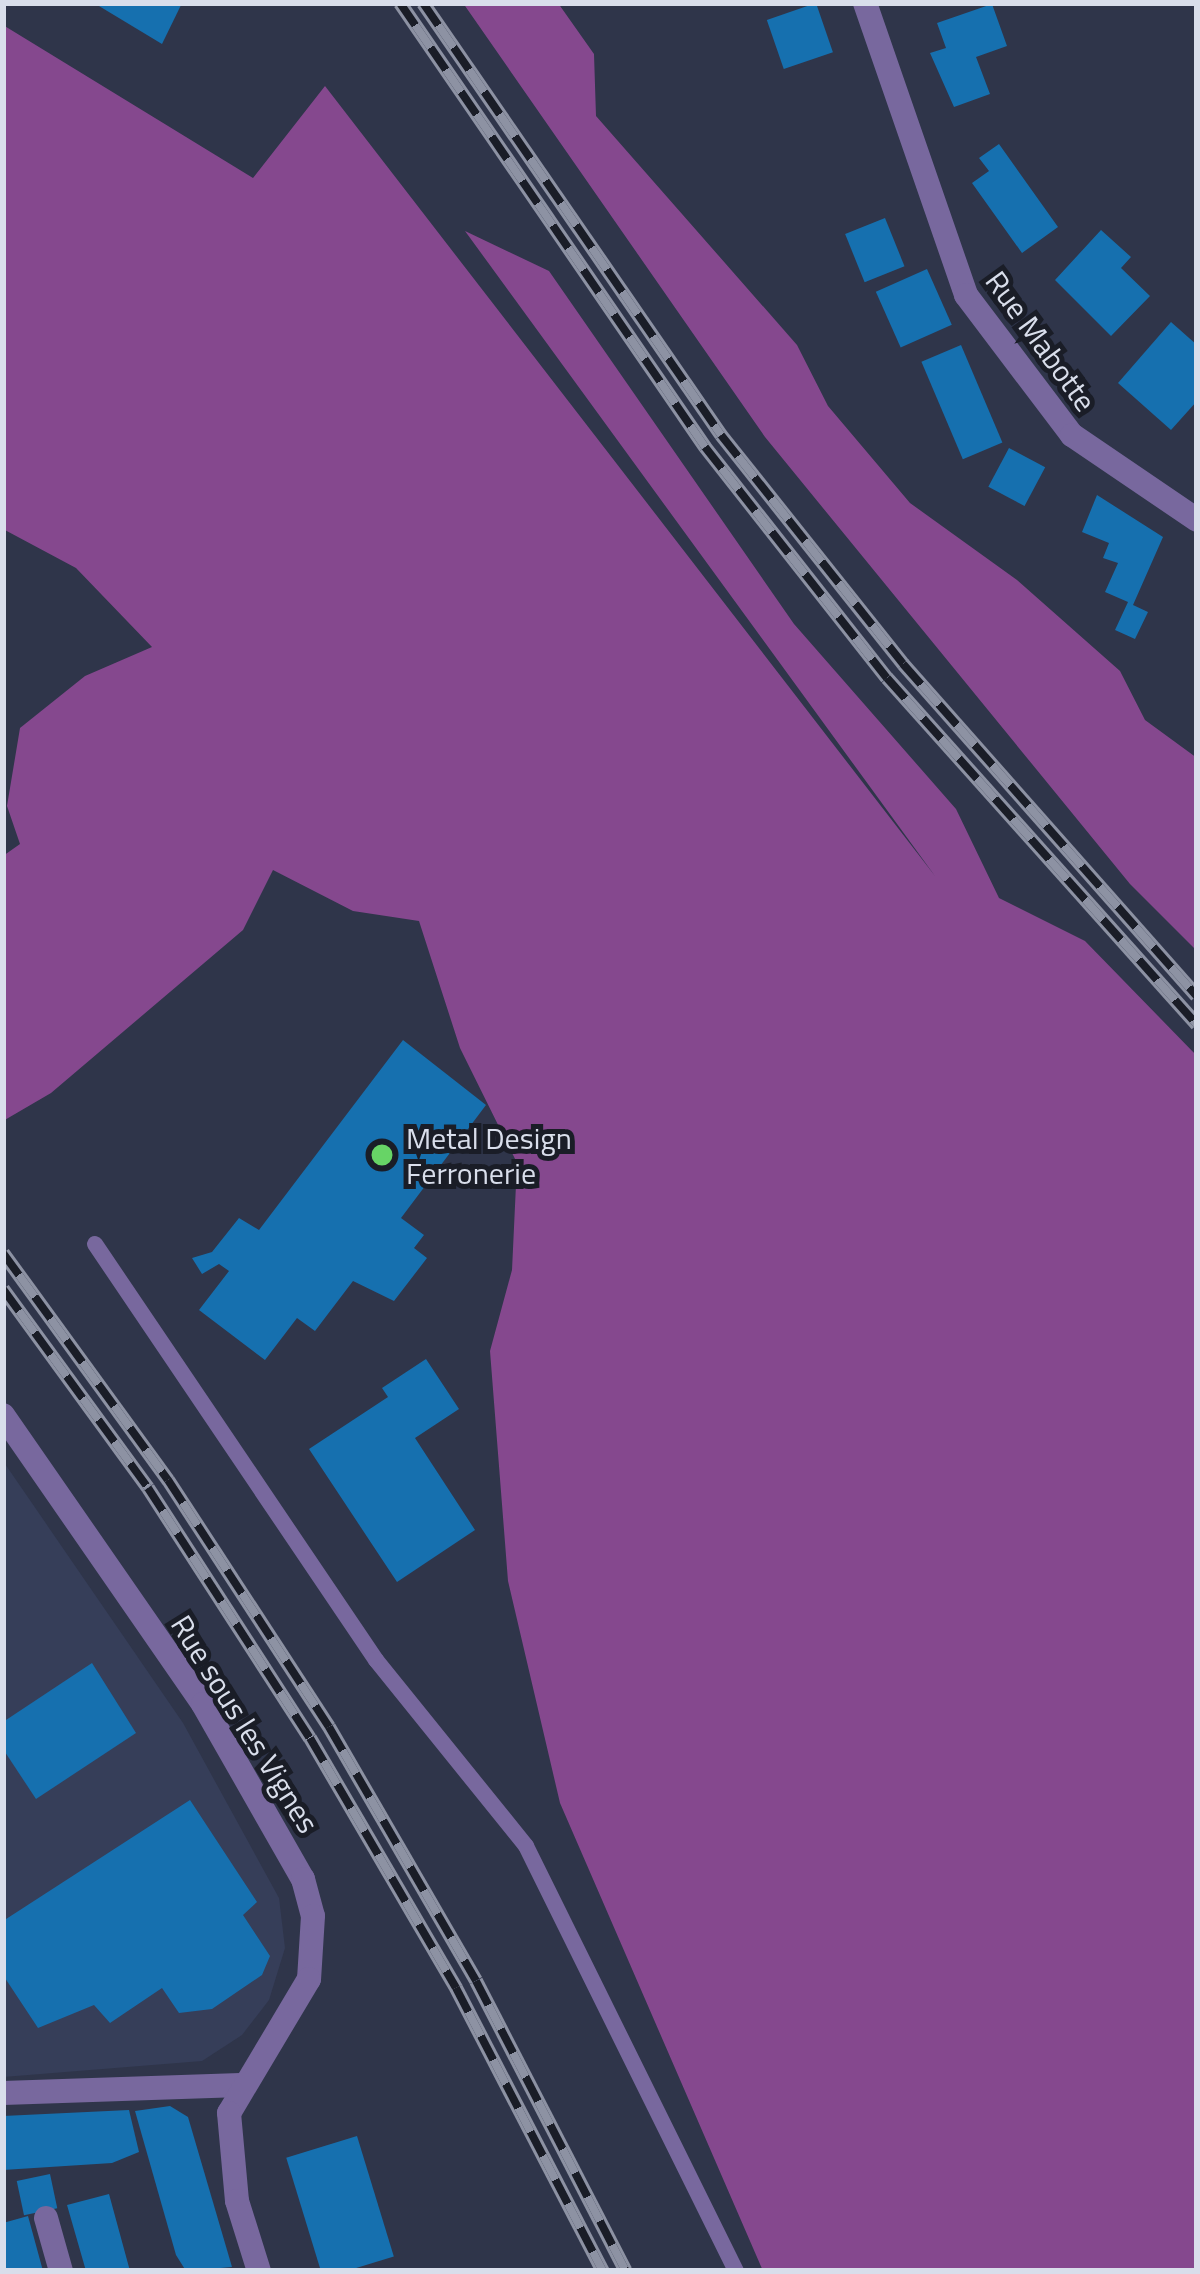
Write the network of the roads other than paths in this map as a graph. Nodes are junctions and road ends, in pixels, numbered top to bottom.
1 (865, 3) edge
2 (1197, 520) edge
3 (95, 1244) dead end
4 (3, 1415) edge
5 (241, 2085) junction
6 (3, 2092) edge
7 (46, 2218) dead end
8 (61, 2271) edge
9 (259, 2271) edge
10 (736, 2271) edge

1 - 2 street, Rue Mabotte
3 - 10 lane
4 - 5 street, Rue sous les Vignes
5 - 6 street
5 - 9 street
7 - 8 street

